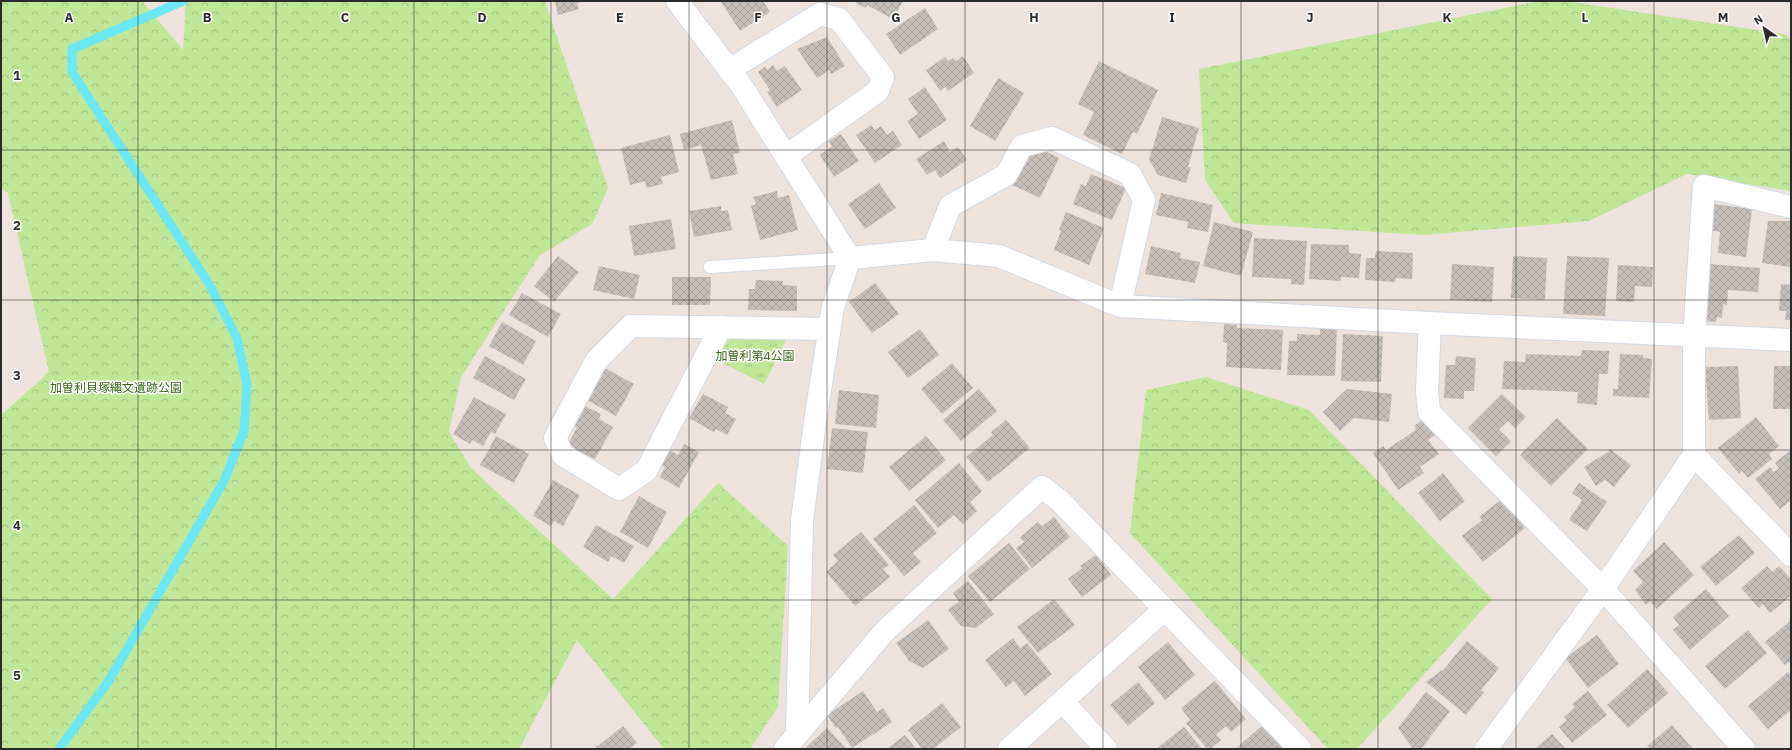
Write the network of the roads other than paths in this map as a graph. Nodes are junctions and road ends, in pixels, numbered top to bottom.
1 (677, 1) edge
2 (729, 70) junction
3 (786, 156) junction
4 (1791, 207) edge
5 (933, 250) junction
6 (850, 258) junction
7 (710, 267) dead end
8 (1120, 306) junction
9 (1430, 323) junction
10 (721, 327) junction
11 (829, 329) junction
12 (1694, 337) junction
13 (1791, 340) edge
14 (1694, 455) junction
15 (1791, 555) edge
16 (1603, 589) junction
17 (1165, 609) junction
18 (1062, 702) junction
19 (791, 742) edge
20 (1009, 749) edge
21 (1106, 749) edge
22 (1300, 749) edge
23 (1486, 749) edge
24 (1744, 749) edge

1 - 2 street
2 - 3 street
2 - 3 street
3 - 6 street
4 - 12 street
5 - 6 street
5 - 8 street
5 - 8 street
6 - 7 lane
6 - 11 street
8 - 9 street
9 - 12 street
9 - 16 street
10 - 10 street
10 - 11 street
11 - 19 street
12 - 13 street
12 - 14 street
14 - 15 street
14 - 16 street
16 - 23 street
16 - 24 street
17 - 18 street
17 - 19 street
17 - 22 street
18 - 20 street
18 - 21 street

